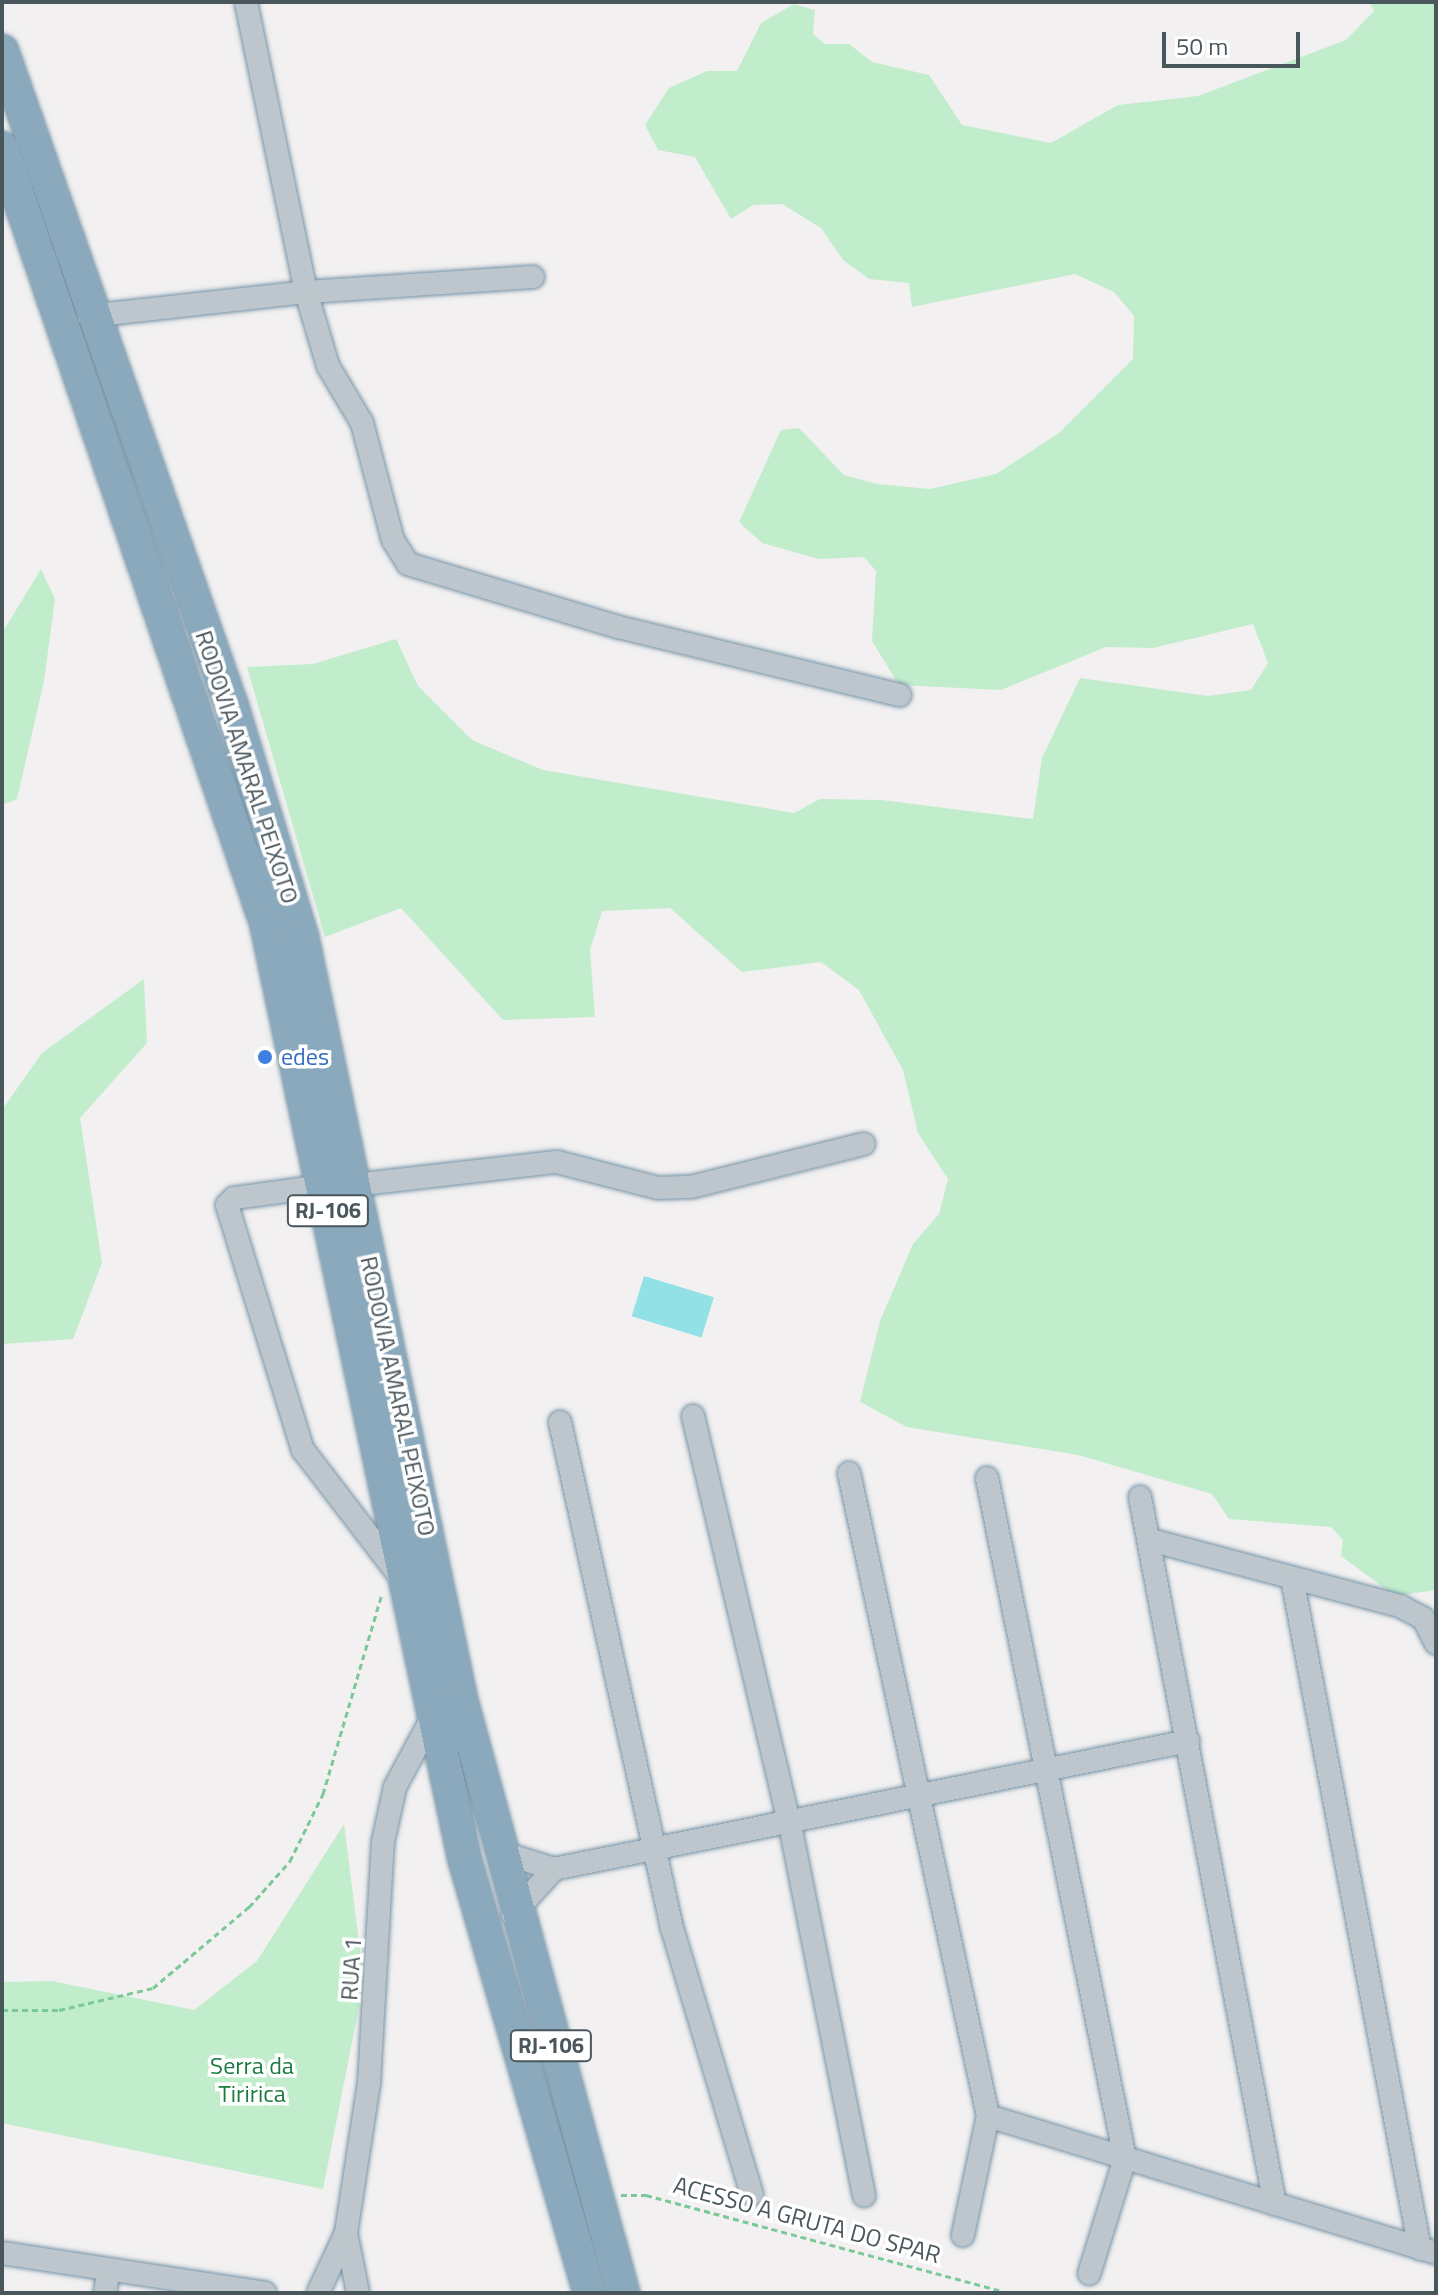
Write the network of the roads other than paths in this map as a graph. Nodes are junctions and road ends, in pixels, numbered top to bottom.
1 (246, 2) edge
2 (2, 51) edge
3 (2, 148) edge
4 (533, 277) dead end
5 (306, 292) junction
6 (89, 316) junction
7 (900, 695) dead end
8 (864, 1144) dead end
9 (338, 1185) junction
10 (693, 1416) dead end
11 (560, 1422) dead end
12 (849, 1473) dead end
13 (987, 1478) dead end
14 (1140, 1497) dead end
15 (389, 1504) junction
16 (362, 1534) junction
17 (1150, 1540) junction
18 (397, 1576) junction
19 (1292, 1578) junction
20 (1436, 1643) edge
21 (433, 1716) junction
22 (1188, 1741) junction
23 (1048, 1772) junction
24 (924, 1799) junction
25 (790, 1825) junction
26 (497, 1851) junction
27 (656, 1851) junction
28 (554, 1869) junction
29 (513, 1914) junction
30 (988, 2116) junction
31 (1125, 2158) junction
32 (752, 2194) dead end
33 (864, 2196) dead end
34 (1275, 2204) junction
35 (346, 2233) junction
36 (963, 2235) dead end
37 (1428, 2251) edge
38 (2, 2253) edge
39 (109, 2269) junction
40 (1089, 2274) dead end
41 (105, 2293) edge
42 (265, 2293) edge
43 (318, 2293) edge
44 (358, 2293) edge
45 (590, 2293) edge
46 (623, 2293) edge

1 - 5 street
2 - 6 highway, RODOVIA AMARAL PEIXOTO / RJ-106
3 - 9 highway, RODOVIA AMARAL PEIXOTO / RJ-106
4 - 5 street
5 - 6 street
5 - 7 street
6 - 9 highway, RODOVIA AMARAL PEIXOTO / RJ-106
8 - 9 street
9 - 15 highway, RODOVIA AMARAL PEIXOTO / RJ-106
9 - 16 street
9 - 26 highway, RODOVIA AMARAL PEIXOTO / RJ-106
10 - 25 street
11 - 27 street
12 - 24 street
13 - 23 street
14 - 17 street
15 - 16 street
15 - 18 highway, RODOVIA AMARAL PEIXOTO / RJ-106
16 - 18 street
17 - 19 street
17 - 22 street
18 - 21 highway, RODOVIA AMARAL PEIXOTO / RJ-106
19 - 20 street
19 - 37 street
21 - 35 street, RUA 1
21 - 45 highway, RODOVIA AMARAL PEIXOTO / RJ-106
22 - 23 street
22 - 34 street
23 - 24 street
23 - 31 street
24 - 25 street
24 - 30 street
25 - 27 street
25 - 33 street
26 - 28 street
26 - 29 highway, RODOVIA AMARAL PEIXOTO / RJ-106
27 - 28 street
27 - 32 street
28 - 29 street
29 - 46 highway, RODOVIA AMARAL PEIXOTO / RJ-106
30 - 31 street
30 - 36 street
31 - 34 street
31 - 40 street
34 - 37 street
35 - 43 street, RUA 1
35 - 44 street, RUA 1
38 - 39 street
39 - 41 street
39 - 42 street

